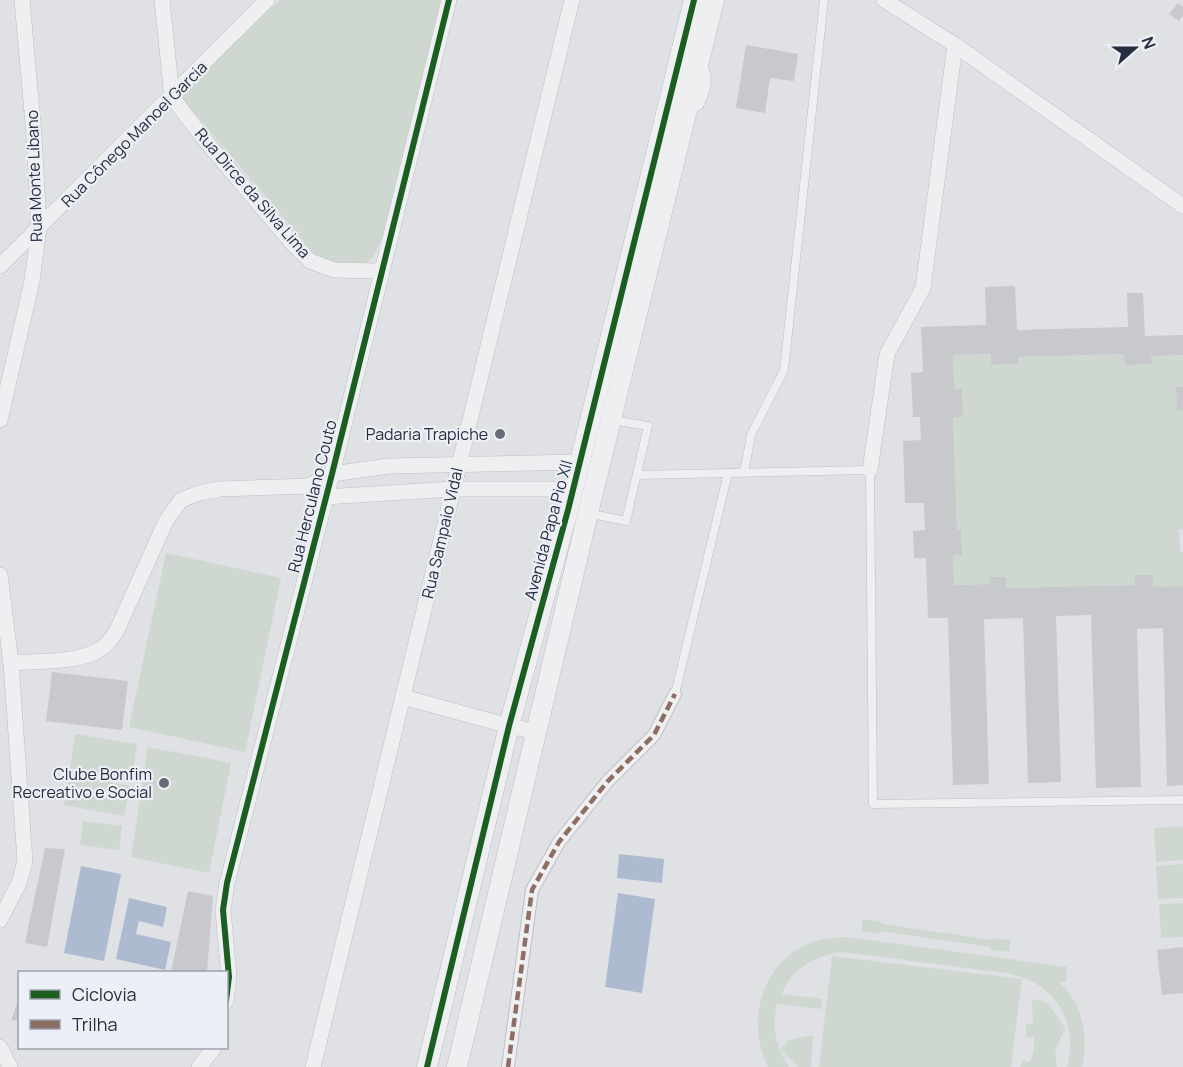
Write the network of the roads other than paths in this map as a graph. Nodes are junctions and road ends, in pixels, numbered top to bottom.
1 (22, 0) edge
2 (162, 0) edge
3 (267, 0) edge
4 (449, 0) edge
5 (572, 0) edge
6 (824, 0) edge
7 (884, 0) edge
8 (692, 6) edge
9 (712, 9) edge
10 (955, 45) junction
11 (172, 97) junction
12 (1183, 206) edge
13 (639, 221) junction
14 (659, 227) junction
15 (39, 228) junction
16 (0, 266) edge
17 (381, 271) junction
18 (591, 418) junction
19 (0, 420) edge
20 (612, 420) junction
21 (580, 462) junction
22 (459, 464) junction
23 (870, 470) junction
24 (728, 473) junction
25 (744, 473) junction
26 (332, 474) junction
27 (637, 476) junction
28 (308, 486) junction
29 (453, 489) junction
30 (573, 489) junction
31 (326, 497) junction
32 (568, 510) junction
33 (588, 513) junction
34 (0, 576) edge
35 (11, 663) junction
36 (675, 694) joint
37 (403, 697) junction
38 (509, 726) junction
39 (537, 732) junction
40 (1183, 800) edge
41 (0, 920) edge
42 (228, 985) edge
43 (0, 1047) edge
44 (213, 1049) edge
45 (215, 1049) edge
46 (10, 1067) edge
47 (199, 1067) edge
48 (211, 1067) edge
49 (313, 1067) edge
50 (427, 1067) edge
51 (457, 1067) edge
52 (508, 1067) edge

1 - 15 street, Rua Monte Líbano
2 - 11 street
3 - 11 street, Rua Cônego Manoel Garcia
4 - 17 street, Rua Herculano Couto
5 - 22 street, Rua Sampaio Vidal
6 - 25 lane
7 - 10 street
8 - 9 street
8 - 13 street, Avenida Papa Pio XII
9 - 14 street, Avenida Papa Pio XII
10 - 12 street
10 - 23 street
11 - 15 street, Rua Cônego Manoel Garcia
11 - 17 street, Rua Dirce da Silva Lima
13 - 14 street
13 - 18 street, Avenida Papa Pio XII
14 - 20 street, Avenida Papa Pio XII
15 - 16 street, Rua Cônego Manoel Garcia
15 - 19 street, Rua Monte Líbano
17 - 26 street, Rua Herculano Couto
18 - 20 lane
18 - 21 street, Avenida Papa Pio XII
20 - 27 lane
20 - 33 street, Avenida Papa Pio XII
21 - 22 street
21 - 30 street, Avenida Papa Pio XII
22 - 26 street
22 - 29 street, Rua Sampaio Vidal
23 - 25 lane
23 - 40 lane
24 - 25 lane
24 - 27 lane
24 - 36 lane
26 - 28 street
26 - 31 street, Rua Herculano Couto
27 - 33 lane
28 - 31 street
28 - 35 street
29 - 30 street
29 - 31 street
29 - 37 street, Rua Sampaio Vidal
30 - 32 street, Avenida Papa Pio XII
31 - 42 street, Rua Herculano Couto
32 - 33 lane
32 - 38 street, Avenida Papa Pio XII
33 - 39 street, Avenida Papa Pio XII
34 - 35 street
35 - 41 street
36 - 52 street
37 - 38 street
37 - 49 street, Rua Sampaio Vidal
38 - 39 street
38 - 50 street, Avenida Papa Pio XII
39 - 51 street, Avenida Papa Pio XII
43 - 46 street
44 - 47 street
45 - 48 street

